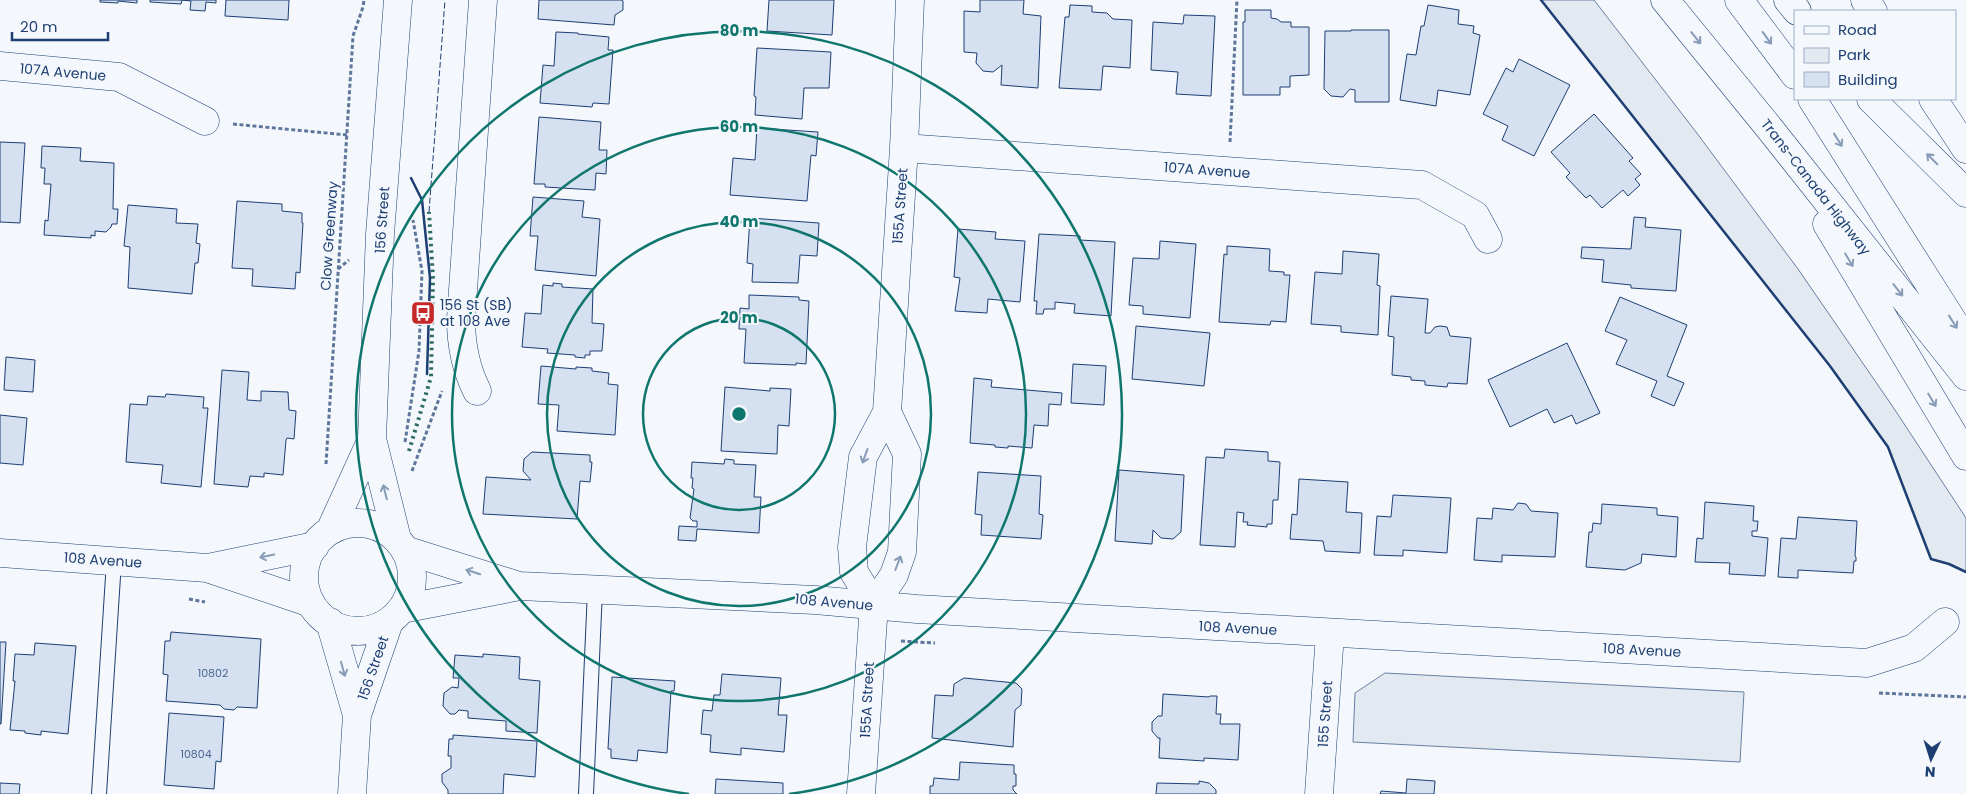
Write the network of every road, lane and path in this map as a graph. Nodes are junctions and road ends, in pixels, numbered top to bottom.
1 (364, 0) edge
2 (398, 0) edge
3 (483, 0) edge
4 (910, 0) edge
5 (1237, 0) edge
6 (1665, 0) edge
7 (1739, 0) edge
8 (1788, 0) edge
9 (1796, 10) edge
10 (0, 66) edge
11 (1794, 74) edge
12 (1813, 100) edge
13 (1872, 100) edge
14 (1934, 100) edge
15 (205, 121) joint
16 (1770, 128) junction
17 (347, 135) junction
18 (1229, 144) dead end
19 (904, 148) junction
20 (1966, 148) edge
21 (1966, 193) edge
22 (413, 216) dead end
23 (1488, 239) dead end
24 (1966, 342) edge
25 (1966, 376) edge
26 (444, 388) dead end
27 (477, 391) dead end
28 (887, 412) junction
29 (372, 439) junction
30 (404, 450) dead end
31 (1966, 456) edge
32 (326, 465) dead end
33 (409, 479) dead end
34 (323, 538) junction
35 (401, 545) junction
36 (0, 552) edge
37 (114, 561) junction
38 (206, 568) junction
39 (520, 586) junction
40 (595, 590) junction
41 (311, 603) junction
42 (874, 605) junction
43 (395, 615) junction
44 (330, 622) junction
45 (1944, 622) dead end
46 (1330, 633) junction
47 (357, 715) junction
48 (98, 794) edge
49 (352, 794) edge
50 (586, 794) edge
51 (861, 794) edge
52 (1319, 794) edge

1 - 17 path, Clow Greenway
2 - 29 main road, 156 Street
3 - 27 main road
4 - 19 main road, 155A Street
5 - 18 path
6 -> 16 main road, Trans-Canada Highway
7 -> 11 main road
8 - 9 main road
10 - 15 main road, 107A Avenue
12 -> 24 main road
21 -> 13 main road
14 - 20 main road
15 - 17 path
16 -> 25 main road, Trans-Canada Highway
16 -> 31 main road
17 - 32 path, Clow Greenway
19 - 23 main road, 107A Avenue
19 - 28 main road, 155A Street
22 - 30 path
26 - 33 path
42 -> 28 main road, 155A Street
28 -> 42 main road, 155A Street
29 - 34 main road, 156 Street
35 -> 29 main road, 156 Street
34 - 35 main road
34 -> 38 main road, 108 Avenue
34 - 41 main road
39 -> 35 main road, 108 Avenue
35 - 43 main road
36 - 37 main road, 108 Avenue
37 - 38 main road, 108 Avenue
37 - 48 lane
38 - 41 main road, 108 Avenue
39 - 40 main road, 108 Avenue
39 - 43 main road, 108 Avenue
40 - 42 main road, 108 Avenue
40 - 50 lane
41 - 44 main road
42 - 46 main road, 108 Avenue
42 - 51 main road, 155A Street
43 - 44 main road
43 - 47 main road, 156 Street
44 -> 47 main road, 156 Street
45 - 46 main road, 108 Avenue
46 - 52 main road, 155 Street
47 - 49 main road, 156 Street

